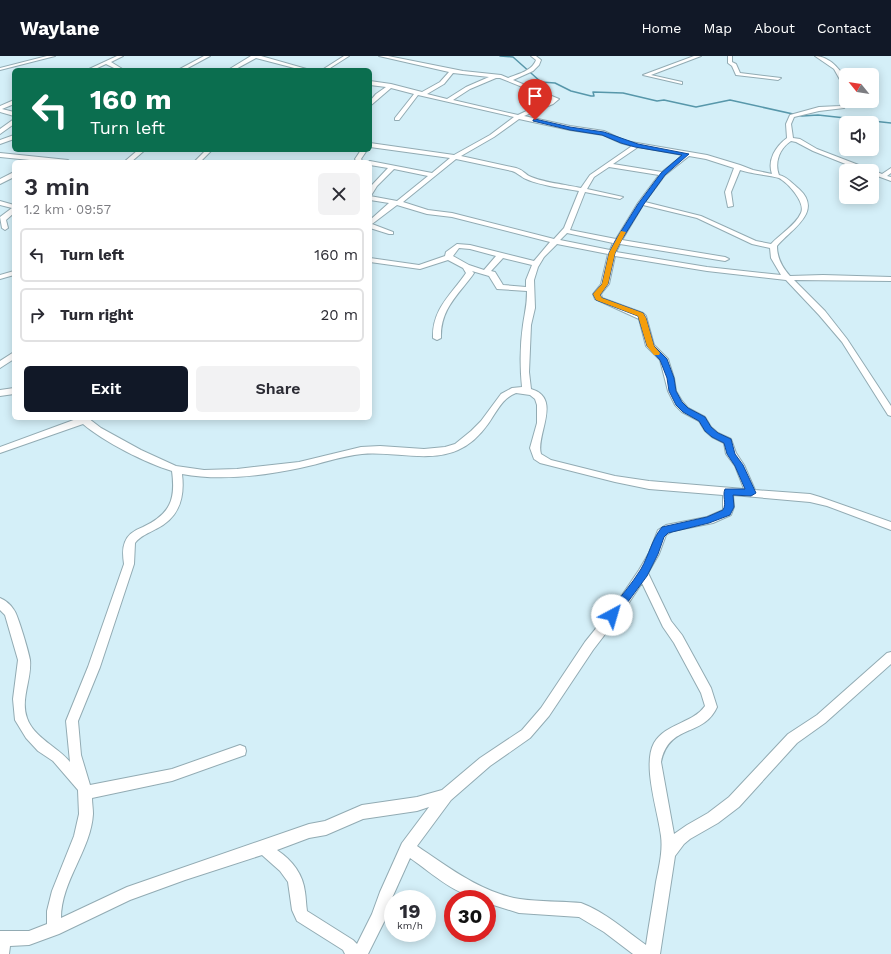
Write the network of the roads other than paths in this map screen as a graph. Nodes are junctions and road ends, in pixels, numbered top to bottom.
1 (53, 56) edge
2 (121, 56) edge
3 (208, 56) edge
4 (255, 56) edge
5 (347, 56) edge
6 (381, 56) edge
7 (533, 56) edge
8 (698, 56) edge
9 (730, 56) edge
10 (817, 56) edge
11 (106, 62) junction
12 (92, 68) edge
13 (118, 68) edge
14 (184, 68) edge
15 (234, 68) edge
16 (300, 68) edge
17 (327, 68) edge
18 (0, 69) edge
19 (452, 71) junction
20 (839, 73) edge
21 (497, 76) junction
22 (778, 78) dead end
23 (510, 80) junction
24 (372, 83) edge
25 (680, 83) dead end
26 (391, 86) junction
27 (420, 93) junction
28 (450, 100) junction
29 (372, 102) edge
30 (12, 103) edge
31 (12, 106) edge
32 (1, 108) edge
33 (842, 108) edge
34 (12, 113) edge
35 (518, 117) junction
36 (397, 119) dead end
37 (12, 123) edge
38 (0, 132) edge
39 (12, 138) edge
40 (790, 139) junction
41 (0, 142) edge
42 (372, 145) edge
43 (637, 145) junction
44 (140, 152) edge
45 (207, 152) edge
46 (687, 154) junction
47 (0, 155) edge
48 (10, 157) junction
49 (455, 157) junction
50 (17, 160) edge
51 (45, 160) edge
52 (130, 160) edge
53 (199, 160) edge
54 (372, 163) edge
55 (851, 164) edge
56 (608, 165) junction
57 (738, 166) junction
58 (393, 167) junction
59 (891, 170) edge
60 (663, 174) junction
61 (12, 175) edge
62 (434, 175) junction
63 (879, 175) edge
64 (776, 176) junction
65 (883, 176) junction
66 (891, 179) edge
67 (0, 182) edge
68 (372, 190) edge
69 (583, 190) junction
70 (620, 197) dead end
71 (372, 198) edge
72 (396, 202) junction
73 (0, 203) edge
74 (641, 204) junction
75 (12, 206) edge
76 (730, 206) dead end
77 (12, 212) edge
78 (372, 221) edge
79 (3, 227) edge
80 (372, 227) edge
81 (565, 231) junction
82 (391, 233) dead end
83 (557, 240) junction
84 (618, 241) junction
85 (773, 246) junction
86 (612, 253) junction
87 (500, 255) junction
88 (449, 257) junction
89 (725, 259) dead end
90 (372, 260) edge
91 (536, 264) junction
92 (466, 267) junction
93 (486, 272) junction
94 (12, 274) edge
95 (0, 277) edge
96 (788, 278) junction
97 (891, 278) edge
98 (530, 288) junction
99 (437, 338) dead end
100 (12, 356) edge
101 (0, 365) edge
102 (12, 391) edge
103 (527, 391) junction
104 (0, 393) edge
105 (891, 413) edge
106 (80, 420) edge
107 (85, 420) edge
108 (0, 450) edge
109 (176, 469) junction
110 (728, 492) junction
111 (751, 493) junction
112 (891, 526) edge
113 (643, 573) junction
114 (0, 603) edge
115 (891, 657) edge
116 (240, 751) dead end
117 (84, 790) junction
118 (446, 795) junction
119 (263, 848) junction
120 (407, 848) junction
121 (668, 854) junction
122 (54, 929) junction
123 (1, 939) edge
124 (1, 954) edge
125 (355, 954) edge
126 (360, 954) edge
127 (645, 954) edge
128 (652, 954) edge

1 - 18 street
2 - 11 street
3 - 14 street
4 - 15 street
4 - 16 street
5 - 17 street
6 - 19 street
7 - 23 street
8 - 25 street
9 - 22 street
10 - 20 street
11 - 12 street
11 - 13 street
19 - 21 street
19 - 27 street
21 - 23 street
21 - 28 street
23 - 35 street
24 - 26 street
26 - 27 street
26 - 29 street
27 - 28 street
27 - 36 street
28 - 35 street
30 - 32 street
31 - 32 street
32 - 34 street
33 - 40 street
35 - 43 street
35 - 49 street
37 - 38 street
39 - 41 street
40 - 55 street
40 - 64 street
42 - 49 street
43 - 46 street
43 - 56 street
44 - 52 street
45 - 53 street
46 - 57 street
46 - 60 street
47 - 48 street
48 - 50 street
48 - 51 street
49 - 62 street
49 - 69 street
54 - 58 street
56 - 60 street
56 - 69 street
57 - 64 street
57 - 76 street
58 - 62 street
58 - 68 street
59 - 65 street
60 - 74 street
61 - 67 street
62 - 72 street
63 - 65 street
64 - 85 street
65 - 66 street
69 - 70 street
69 - 81 street
71 - 72 street
72 - 78 street
72 - 83 street
73 - 75 street
74 - 84 street
74 - 85 street
77 - 79 street
80 - 82 street
81 - 83 street
81 - 84 street
83 - 86 street
83 - 91 street
84 - 86 street
84 - 89 street
85 - 96 street
86 - 96 street
86 - 111 street
87 - 88 street
87 - 91 street
87 - 93 street
88 - 90 street
88 - 92 street
91 - 98 street
92 - 93 street
92 - 99 street
93 - 98 street
94 - 95 street
96 - 97 street
96 - 105 street
98 - 103 street
100 - 101 street
102 - 104 street
103 - 109 street
103 - 110 street
106 - 108 street
107 - 109 street
109 - 117 street
110 - 111 street
110 - 113 street
111 - 112 street
113 - 118 street
113 - 121 street
114 - 117 street
115 - 121 street
116 - 117 street
117 - 122 street
118 - 119 street
118 - 120 street
119 - 122 street
119 - 125 street
120 - 126 street
120 - 127 street
121 - 128 street
122 - 123 street
123 - 124 street

